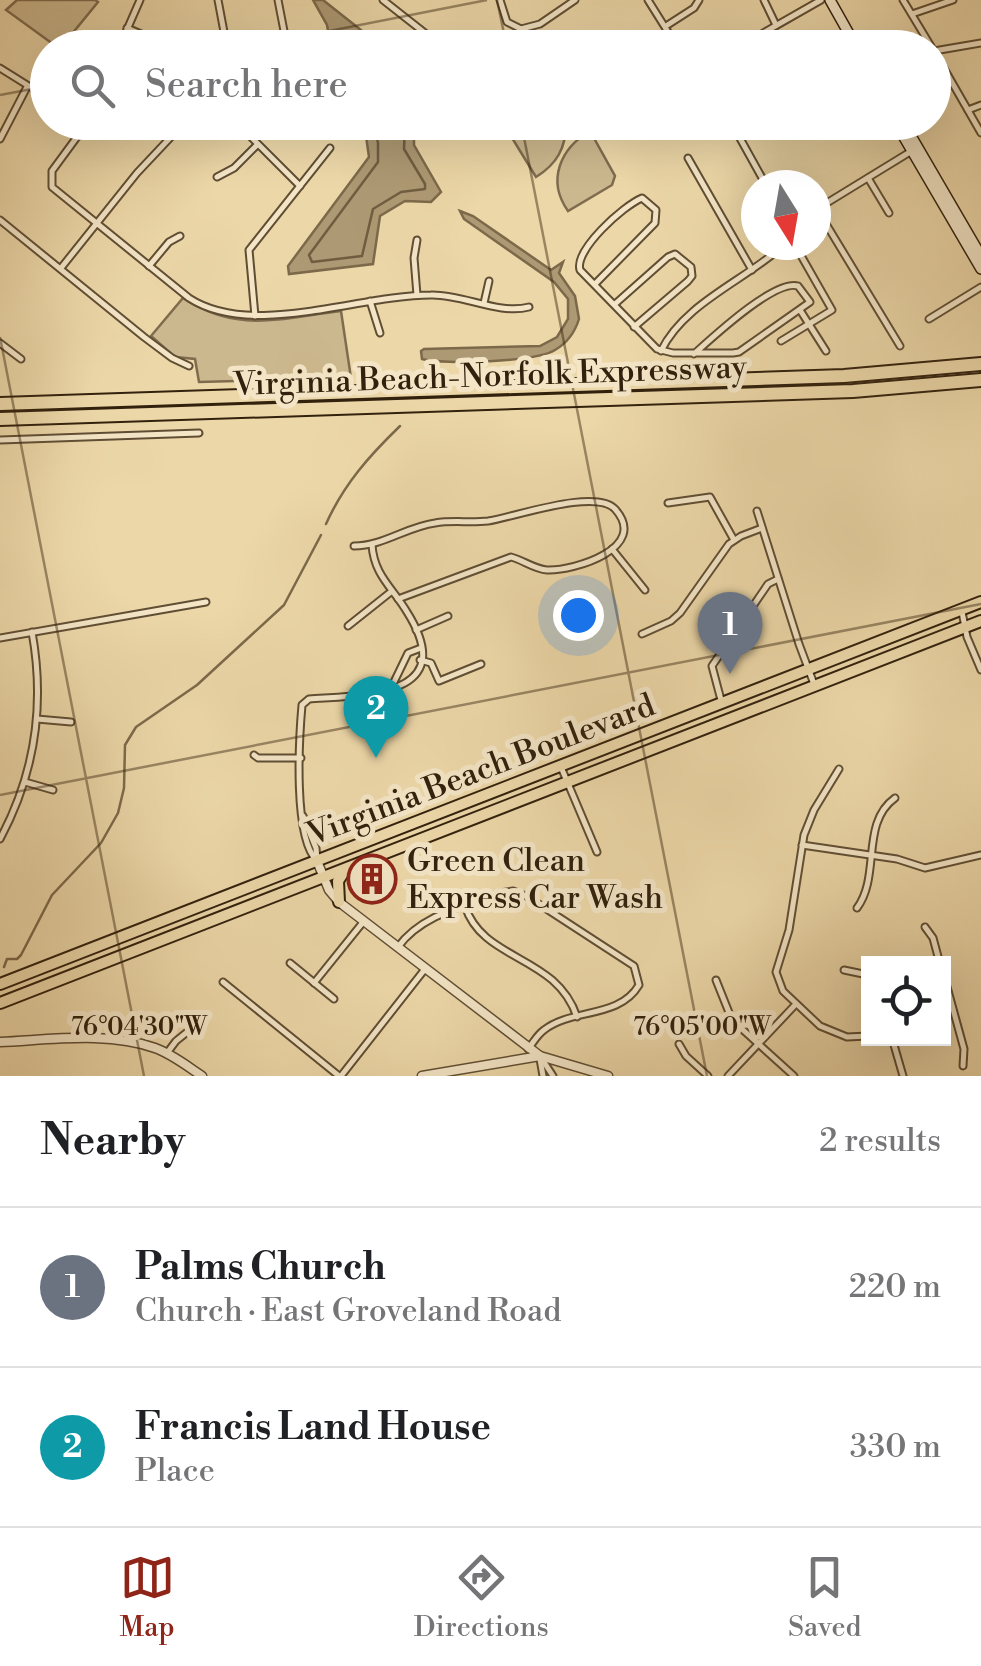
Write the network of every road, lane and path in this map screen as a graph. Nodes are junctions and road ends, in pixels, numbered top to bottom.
1 (140, 0) edge
2 (218, 0) edge
3 (278, 0) edge
4 (500, 0) edge
5 (574, 0) edge
6 (648, 0) edge
7 (699, 0) edge
8 (764, 0) edge
9 (821, 0) edge
10 (830, 0) edge
11 (903, 0) edge
12 (952, 0) edge
13 (386, 1) edge
14 (912, 14) junction
15 (776, 25) junction
16 (666, 26) junction
17 (127, 28) joint
18 (132, 30) edge
19 (224, 30) edge
20 (284, 30) edge
21 (422, 30) edge
22 (668, 30) edge
23 (768, 30) edge
24 (847, 30) edge
25 (921, 30) edge
26 (981, 43) edge
27 (951, 47) edge
28 (0, 68) edge
29 (951, 81) edge
30 (26, 87) junction
31 (30, 89) edge
32 (981, 105) edge
33 (968, 110) junction
34 (981, 132) edge
35 (0, 138) edge
36 (75, 140) edge
37 (168, 140) edge
38 (254, 140) edge
39 (741, 140) edge
40 (907, 140) edge
41 (910, 140) edge
42 (258, 144) junction
43 (330, 148) dead end
44 (914, 150) junction
45 (688, 158) dead end
46 (758, 170) edge
47 (217, 177) dead end
48 (868, 178) junction
49 (300, 186) junction
50 (831, 201) edge
51 (888, 212) dead end
52 (0, 220) edge
53 (97, 224) junction
54 (831, 234) edge
55 (180, 236) dead end
56 (417, 240) dead end
57 (981, 256) edge
58 (765, 260) edge
59 (804, 260) edge
60 (149, 266) junction
61 (62, 268) junction
62 (981, 269) edge
63 (752, 270) junction
64 (489, 281) dead end
65 (595, 284) junction
66 (981, 286) edge
67 (417, 295) junction
68 (370, 302) junction
69 (484, 303) junction
70 (615, 304) junction
71 (529, 306) dead end
72 (800, 310) junction
73 (255, 316) junction
74 (929, 320) dead end
75 (808, 324) junction
76 (634, 328) junction
77 (380, 333) dead end
78 (781, 342) dead end
79 (0, 343) edge
80 (900, 346) dead end
81 (661, 350) junction
82 (826, 352) dead end
83 (694, 354) junction
84 (21, 359) dead end
85 (981, 364) edge
86 (189, 366) dead end
87 (981, 380) edge
88 (0, 404) edge
89 (0, 419) edge
90 (199, 433) dead end
91 (0, 440) edge
92 (668, 502) dead end
93 (757, 511) dead end
94 (762, 528) junction
95 (734, 540) junction
96 (372, 545) junction
97 (354, 546) dead end
98 (612, 549) junction
99 (778, 579) junction
100 (645, 590) dead end
101 (392, 591) junction
102 (398, 599) junction
103 (206, 602) dead end
104 (981, 602) edge
105 (957, 612) junction
106 (448, 616) dead end
107 (981, 621) edge
108 (348, 626) dead end
109 (416, 630) junction
110 (964, 631) junction
111 (32, 632) junction
112 (642, 634) dead end
113 (0, 638) edge
114 (420, 648) junction
115 (420, 660) junction
116 (481, 664) dead end
117 (809, 669) junction
118 (981, 670) edge
119 (394, 682) dead end
120 (815, 686) junction
121 (722, 703) junction
122 (689, 715) junction
123 (37, 719) junction
124 (71, 722) dead end
125 (696, 732) junction
126 (254, 755) dead end
127 (301, 758) junction
128 (560, 766) junction
129 (839, 768) dead end
130 (25, 782) junction
131 (568, 782) junction
132 (53, 790) dead end
133 (896, 798) dead end
134 (0, 839) edge
135 (802, 845) junction
136 (597, 852) dead end
137 (981, 855) edge
138 (872, 856) junction
139 (317, 861) junction
140 (347, 868) junction
141 (323, 877) junction
142 (339, 902) junction
143 (465, 906) junction
144 (858, 908) dead end
145 (364, 921) junction
146 (925, 927) dead end
147 (398, 947) junction
148 (938, 956) edge
149 (56, 962) junction
150 (290, 963) dead end
151 (425, 969) junction
152 (844, 970) dead end
153 (861, 974) edge
154 (63, 978) junction
155 (716, 980) dead end
156 (222, 982) dead end
157 (314, 982) junction
158 (0, 984) edge
159 (334, 999) dead end
160 (0, 1003) edge
161 (951, 1003) edge
162 (796, 1004) junction
163 (952, 1007) joint
164 (577, 1017) junction
165 (200, 1020) dead end
166 (861, 1036) edge
167 (0, 1042) edge
168 (679, 1044) dead end
169 (757, 1045) junction
170 (894, 1046) edge
171 (528, 1050) junction
172 (167, 1053) junction
173 (540, 1056) junction
174 (963, 1066) dead end
175 (472, 1072) edge
176 (202, 1076) edge
177 (340, 1076) edge
178 (422, 1076) edge
179 (543, 1076) edge
180 (552, 1076) edge
181 (608, 1076) edge
182 (708, 1076) edge
183 (728, 1076) edge
184 (794, 1076) edge
185 (903, 1076) edge

1 - 17 street
2 - 19 street
3 - 20 street
4 - 5 street
6 - 16 street
7 - 16 street
8 - 15 street
9 - 15 street
10 - 24 main road
11 - 14 street
12 - 14 street
13 - 21 street
14 - 25 street
15 - 23 street
16 - 22 street
17 - 18 street
26 - 27 street
28 - 30 street
29 - 33 street
30 - 31 street
30 - 35 street
32 - 33 street
33 - 34 street
36 - 53 street
37 - 53 street
38 - 42 street
39 - 46 street
40 - 44 main road
41 - 44 main road
42 - 47 street
42 - 49 street
43 - 49 street
44 - 48 street
44 - 57 main road
44 - 62 main road
45 - 63 street
48 - 50 street
48 - 51 street
49 - 73 street
52 - 61 street
53 - 60 street
53 - 61 street
54 - 80 street
55 - 60 street
56 - 67 street
58 - 63 street
59 - 75 street
60 - 73 street
61 - 86 street
63 - 81 street
64 - 69 street
65 - 65 street
65 - 70 street
66 - 74 street
67 - 68 street
67 - 69 street
68 - 73 street
68 - 77 street
69 - 71 street
70 - 76 street
70 - 76 street
72 - 75 street
72 - 83 street
72 - 83 street
75 - 78 street
75 - 82 street
76 - 81 street
79 - 84 street
81 - 83 street
85 - 88 highway, Virginia Beach-Norfolk Expressway
87 - 89 highway, Virginia Beach-Norfolk Expressway
90 - 91 street
92 - 95 street
93 - 94 street
94 - 95 street
94 - 99 street
95 - 112 street
96 - 97 street
96 - 98 street
96 - 101 street
98 - 100 street
98 - 102 street
99 - 117 street
99 - 121 street
101 - 102 street
101 - 108 street
102 - 109 street
103 - 111 street
104 - 105 main road, Virginia Beach Boulevard
105 - 110 street
105 - 117 main road, Virginia Beach Boulevard
106 - 109 street
107 - 110 main road, Virginia Beach Boulevard
109 - 114 street
110 - 118 street
110 - 120 main road, Virginia Beach Boulevard
111 - 113 street
111 - 123 street
114 - 115 street
114 - 119 street
115 - 116 street
115 - 127 street
117 - 120 street
117 - 121 main road, Virginia Beach Boulevard
120 - 125 main road, Virginia Beach Boulevard
121 - 122 main road, Virginia Beach Boulevard
122 - 125 street
122 - 128 main road, Virginia Beach Boulevard
123 - 124 street
123 - 130 street
125 - 131 main road, Virginia Beach Boulevard
126 - 127 street
127 - 139 street
128 - 131 street
128 - 139 main road, Virginia Beach Boulevard
129 - 135 street
130 - 132 street
130 - 134 street
131 - 136 street
131 - 140 main road, Virginia Beach Boulevard
133 - 138 street
135 - 138 street
135 - 162 street
137 - 138 street
138 - 144 street
139 - 141 street
139 - 149 main road, Virginia Beach Boulevard
140 - 141 main road, Virginia Beach Boulevard
140 - 142 main road
141 - 142 street
141 - 154 main road, Virginia Beach Boulevard
142 - 145 street
143 - 147 street
143 - 164 street
143 - 164 street
145 - 147 street
145 - 157 street
146 - 148 street
147 - 151 street
149 - 154 main road
149 - 158 main road, Virginia Beach Boulevard
150 - 157 street
151 - 171 street
151 - 177 street
152 - 153 street
154 - 160 main road, Virginia Beach Boulevard
155 - 169 street
156 - 177 street
157 - 159 street
161 - 163 street
162 - 166 street
162 - 169 street
163 - 174 street
164 - 171 street
165 - 172 street
167 - 172 street
168 - 182 street
169 - 183 street
169 - 184 street
170 - 185 street
171 - 173 street
172 - 176 street
173 - 175 street
173 - 179 street
173 - 180 street
173 - 181 street
175 - 178 street

